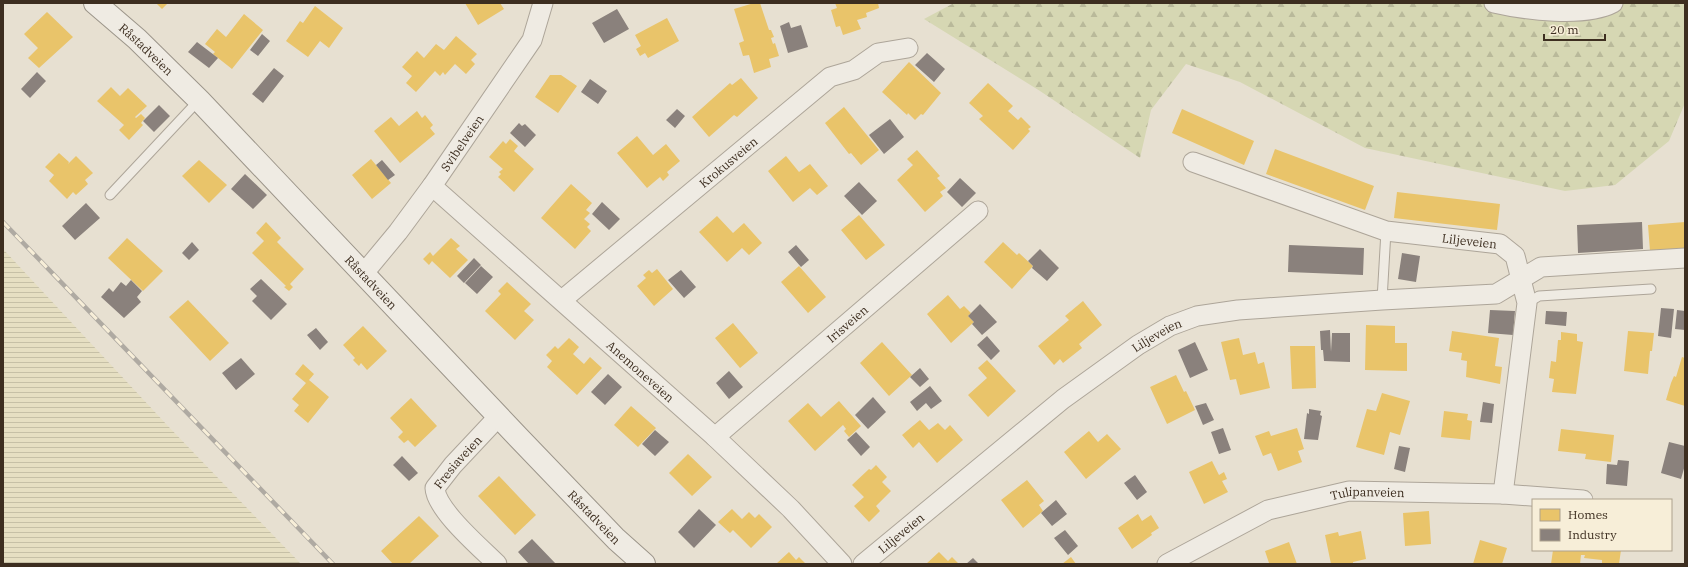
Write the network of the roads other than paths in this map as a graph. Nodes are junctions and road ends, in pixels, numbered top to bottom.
1 (94, 3) edge
2 (543, 3) edge
3 (1494, 3) edge
4 (1613, 3) edge
5 (908, 48) dead end
6 (199, 100) junction
7 (1193, 162) dead end
8 (432, 186) junction
9 (110, 195) dead end
10 (978, 211) dead end
11 (1386, 231) junction
12 (1685, 258) edge
13 (364, 273) junction
14 (1520, 279) junction
15 (1651, 289) dead end
16 (562, 300) junction
17 (1382, 300) junction
18 (1527, 303) junction
19 (499, 416) junction
20 (715, 437) junction
21 (1503, 494) junction
22 (1570, 499) edge
23 (497, 564) edge
24 (644, 564) edge
25 (842, 564) edge
26 (863, 564) edge
27 (1167, 564) edge

1 - 6 main road, Råstadveien
2 - 8 street, Svibelveien
3 - 4 street
5 - 16 street, Krokusveien
6 - 9 lane
6 - 13 main road, Råstadveien
7 - 11 street, Liljeveien
8 - 13 street, Svibelveien
8 - 16 street, Anemoneveien
10 - 20 street, Irisveien
11 - 14 street, Liljeveien
11 - 17 lane
12 - 14 street, Liljeveien
13 - 19 main road, Råstadveien
14 - 17 street, Liljeveien
14 - 18 street, Liljeveien
15 - 18 lane
16 - 20 street, Anemoneveien
17 - 26 street, Liljeveien
18 - 21 street, Liljeveien
19 - 23 street, Fresiaveien
19 - 24 main road, Råstadveien
20 - 25 street, Anemoneveien
21 - 22 street, Tulipanveien
21 - 27 street, Tulipanveien

